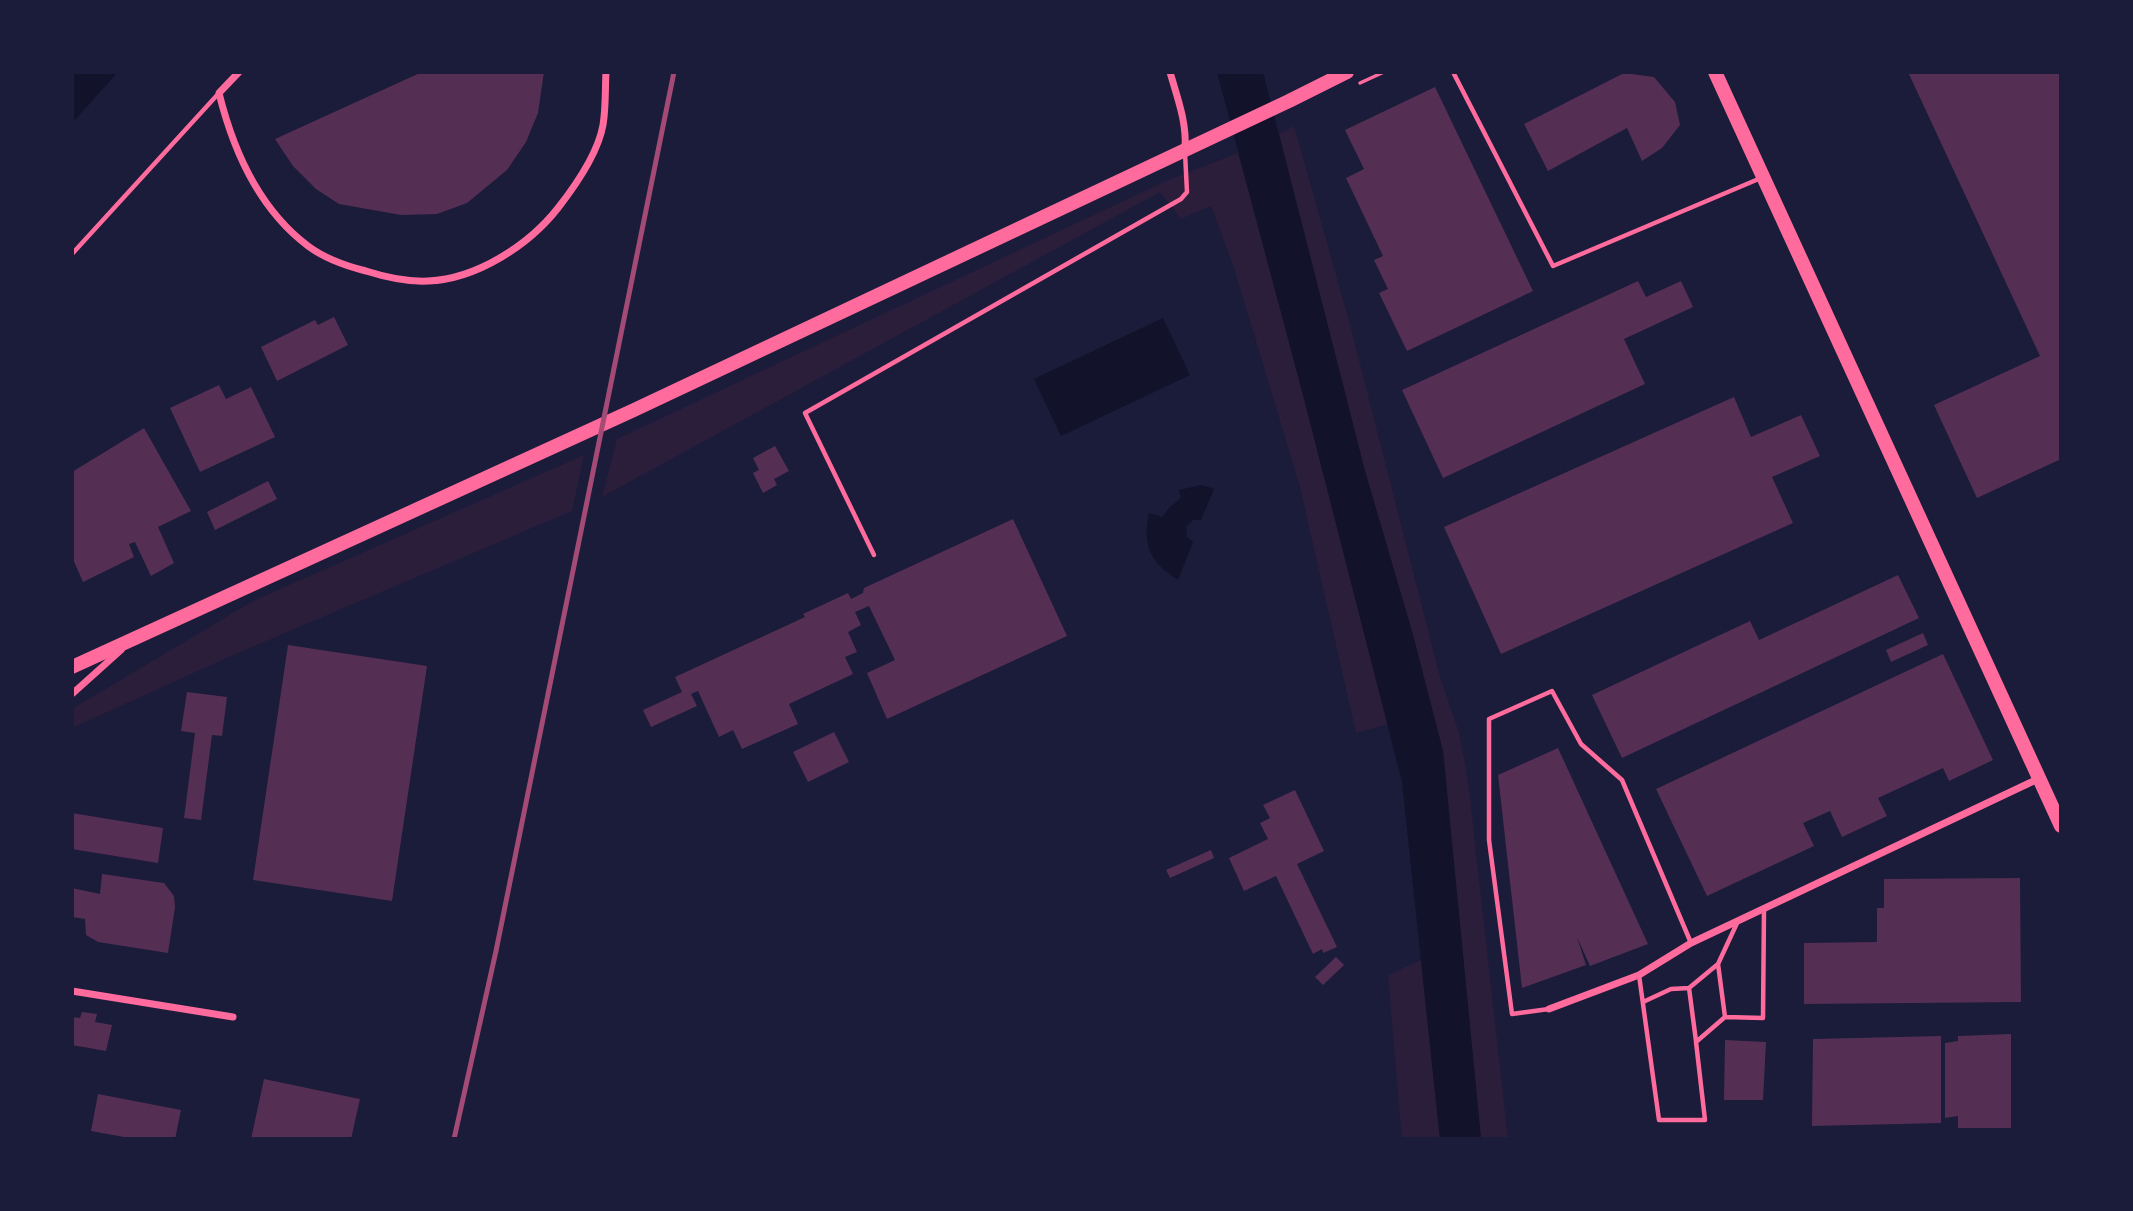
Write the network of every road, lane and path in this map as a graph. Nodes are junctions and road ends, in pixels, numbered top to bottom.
1 (239, 72) edge
2 (606, 72) edge
3 (1170, 72) edge
4 (1348, 72) edge
5 (1453, 72) edge
6 (1715, 72) edge
7 (219, 93) junction
8 (1185, 149) junction
9 (1764, 177) junction
10 (72, 254) edge
11 (874, 555) dead end
12 (133, 639) junction
13 (72, 667) edge
14 (72, 694) edge
15 (2040, 778) junction
16 (2061, 826) edge
17 (1764, 908) junction
18 (1739, 920) junction
19 (1691, 943) junction
20 (1718, 964) junction
21 (1639, 975) junction
22 (1689, 988) junction
23 (72, 991) edge
24 (1643, 1002) junction
25 (1549, 1009) joint
26 (233, 1017) dead end
27 (1725, 1017) junction
28 (1696, 1042) junction

1 - 7 street
2 - 7 street
3 - 8 street
4 - 8 main road
5 - 9 lane
6 - 9 main road
7 - 10 lane
8 - 11 lane
8 - 12 main road
9 - 15 main road
12 - 13 main road
12 - 14 street
15 - 16 main road
15 - 17 street
17 - 18 street
17 - 27 lane
18 - 19 street
18 - 20 lane
19 - 21 street
19 - 25 lane
20 - 22 lane
20 - 27 lane
21 - 24 lane
21 - 25 street
22 - 24 lane
22 - 28 lane
23 - 26 street
24 - 28 lane
27 - 28 lane

